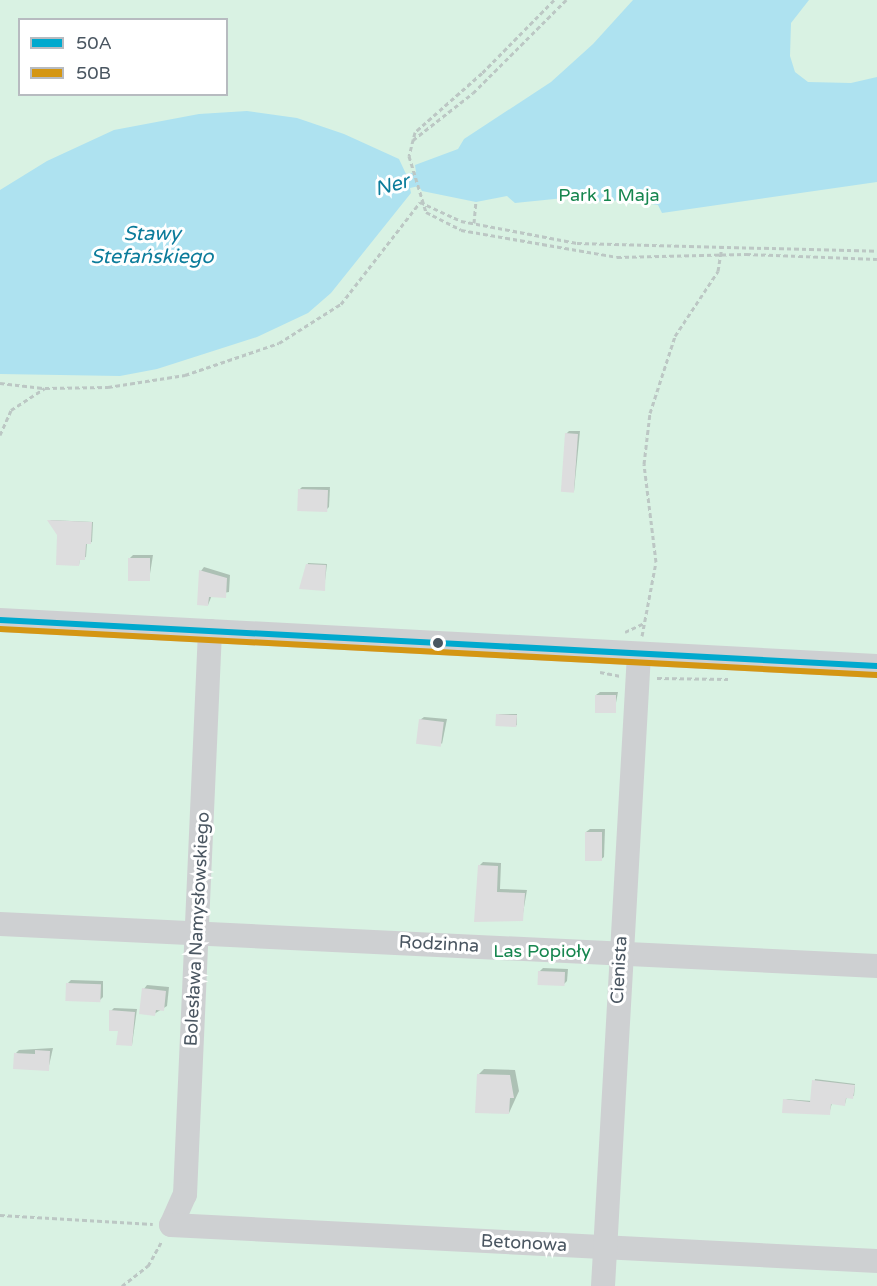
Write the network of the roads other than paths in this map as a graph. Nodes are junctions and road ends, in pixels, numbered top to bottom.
1 (0, 620) edge
2 (210, 631) junction
3 (639, 654) junction
4 (877, 666) edge
5 (0, 924) edge
6 (198, 933) junction
7 (620, 953) junction
8 (877, 966) edge
9 (171, 1225) joint
10 (605, 1246) junction
11 (877, 1261) edge
12 (603, 1286) edge

1 - 2 street
2 - 3 street
2 - 6 street, Bolesława Namysłowskiego
3 - 4 street
3 - 7 street, Cienista
5 - 6 street, Rodzinna
6 - 7 street, Rodzinna
6 - 9 street, Bolesława Namysłowskiego
7 - 8 street, Rodzinna
7 - 10 street, Cienista
9 - 10 street, Betonowa
10 - 11 street, Betonowa
10 - 12 street, Cienista

